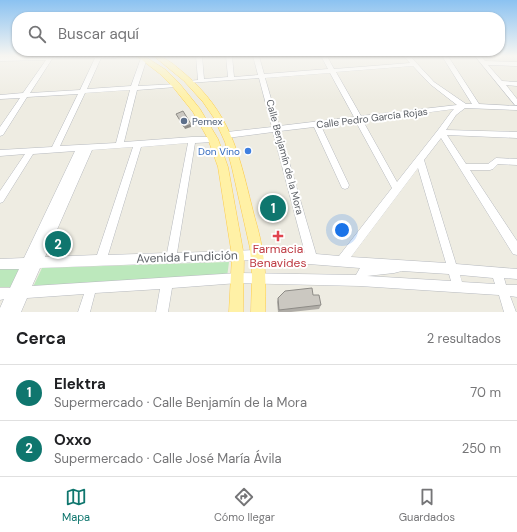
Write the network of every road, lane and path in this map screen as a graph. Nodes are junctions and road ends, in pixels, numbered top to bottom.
1 (331, 70) edge
2 (41, 71) edge
3 (92, 71) edge
4 (139, 71) edge
5 (161, 71) edge
6 (177, 71) edge
7 (200, 71) edge
8 (230, 71) edge
9 (261, 71) edge
10 (325, 71) edge
11 (420, 71) edge
12 (454, 71) edge
13 (490, 71) edge
14 (263, 76) junction
15 (231, 78) junction
16 (201, 81) junction
17 (190, 82) junction
18 (501, 84) junction
19 (517, 84) edge
20 (176, 85) junction
21 (134, 88) junction
22 (82, 92) junction
23 (24, 96) junction
24 (0, 97) edge
25 (517, 103) edge
26 (464, 106) junction
27 (477, 107) junction
28 (517, 108) edge
29 (359, 119) junction
30 (317, 125) junction
31 (277, 129) junction
32 (441, 132) junction
33 (0, 133) edge
34 (227, 134) junction
35 (517, 136) edge
36 (213, 139) junction
37 (192, 140) junction
38 (138, 144) junction
39 (119, 145) junction
40 (85, 147) junction
41 (55, 149) junction
42 (31, 151) junction
43 (0, 153) edge
44 (420, 160) junction
45 (517, 162) edge
46 (464, 167) junction
47 (345, 185) dead end
48 (397, 190) junction
49 (0, 199) edge
50 (517, 250) edge
51 (257, 255) junction
52 (238, 256) junction
53 (171, 257) junction
54 (312, 259) junction
55 (101, 260) junction
56 (341, 261) junction
57 (26, 263) junction
58 (38, 263) junction
59 (0, 264) edge
60 (403, 265) junction
61 (453, 269) junction
62 (498, 273) junction
63 (517, 274) edge
64 (238, 278) junction
65 (259, 279) junction
66 (360, 281) junction
67 (167, 282) junction
68 (458, 287) junction
69 (91, 288) junction
70 (503, 290) junction
71 (517, 291) edge
72 (19, 293) junction
73 (0, 294) edge
74 (4, 312) edge
75 (16, 312) edge
76 (84, 312) edge
77 (162, 312) edge
78 (236, 312) edge
79 (258, 312) edge
80 (510, 312) edge

1 - 29 street
2 - 23 street
3 - 22 street
4 - 21 street
5 - 20 main road
6 - 17 main road
7 - 16 street
8 - 15 street
9 - 14 street, Calle Benjamín de la Mora
10 - 14 street
11 - 26 street
12 - 27 street
13 - 18 street
14 - 15 street
14 - 31 street, Calle Benjamín de la Mora
15 - 16 street
16 - 17 street
17 - 34 main road
18 - 19 street
18 - 25 street
20 - 21 street
20 - 36 main road
21 - 22 street
21 - 39 street
22 - 23 street
22 - 41 street
23 - 24 street
23 - 33 street
26 - 27 street, Calle Pedro García Rojas
26 - 29 street, Calle Pedro García Rojas
26 - 32 street
27 - 28 street, Calle Pedro García Rojas
29 - 30 street, Calle Pedro García Rojas
29 - 48 street
30 - 31 street, Calle Pedro García Rojas
30 - 47 street
31 - 34 street, Calle Pedro García Rojas
31 - 54 street, Calle Benjamín de la Mora
32 - 35 street
32 - 44 street
32 - 46 street
34 - 51 main road
36 - 37 street
36 - 52 main road
37 - 38 street
37 - 53 street
38 - 39 street
38 - 55 street
39 - 40 street
40 - 41 street
40 - 57 street
40 - 58 street
41 - 42 street
42 - 43 street
42 - 49 street
44 - 48 street
44 - 61 street
45 - 46 street
46 - 50 street
48 - 56 street
51 - 52 street, Avenida Fundición
51 - 54 street, Avenida Fundición
51 - 65 main road
52 - 53 street, Avenida Fundición
52 - 64 main road
53 - 55 street, Avenida Fundición
54 - 56 street, Avenida Fundición
55 - 58 street, Avenida Fundición
56 - 60 street, Avenida Fundición
57 - 58 street, Avenida Fundición
57 - 59 street, Avenida Fundición
57 - 72 street
58 - 72 street
60 - 61 street, Avenida Fundición
60 - 66 street
61 - 62 street, Avenida Fundición
61 - 68 street
62 - 63 street, Avenida Fundición
62 - 70 street
64 - 65 street
64 - 67 street
64 - 78 main road
65 - 66 street
65 - 79 main road
66 - 68 street
67 - 69 street
67 - 77 street
68 - 70 street
69 - 72 street
69 - 76 street
70 - 71 street
70 - 80 street
72 - 73 street
72 - 74 street
72 - 75 street

